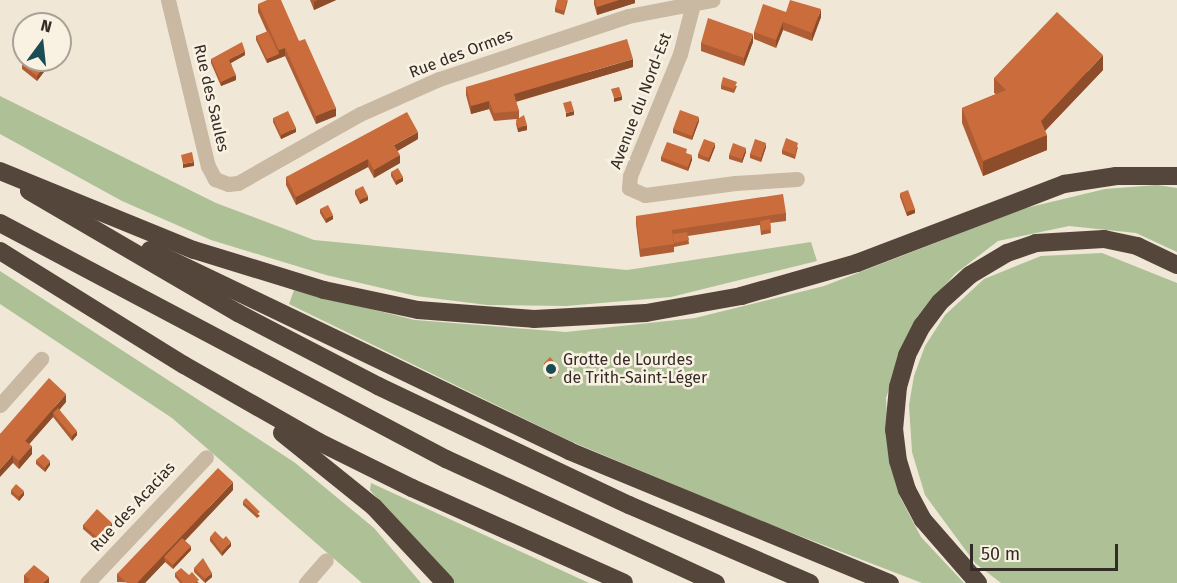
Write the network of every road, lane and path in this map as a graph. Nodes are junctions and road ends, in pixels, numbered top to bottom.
1 (712, 0) edge
2 (694, 1) edge
3 (172, 2) edge
4 (0, 173) edge
5 (1177, 176) edge
6 (797, 179) dead end
7 (238, 183) joint
8 (66, 213) junction
9 (0, 223) edge
10 (0, 251) edge
11 (1177, 265) edge
12 (41, 359) dead end
13 (184, 365) junction
14 (0, 405) edge
15 (206, 456) dead end
16 (326, 560) dead end
17 (87, 583) edge
18 (306, 583) edge
19 (445, 583) edge
20 (624, 583) edge
21 (716, 583) edge
22 (810, 583) edge
23 (890, 583) edge
24 (978, 583) edge

1 - 2 street, Rue des Ormes
2 - 6 street, Avenue du Nord-Est
2 - 7 street, Rue des Ormes
3 - 7 street, Rue des Saules
4 - 5 highway
4 - 8 highway
8 - 22 highway
8 - 23 highway
9 - 21 highway
10 - 13 highway
11 - 24 highway
12 - 14 street
13 - 19 highway
13 - 20 highway
15 - 17 street, Rue des Acacias
16 - 18 street

